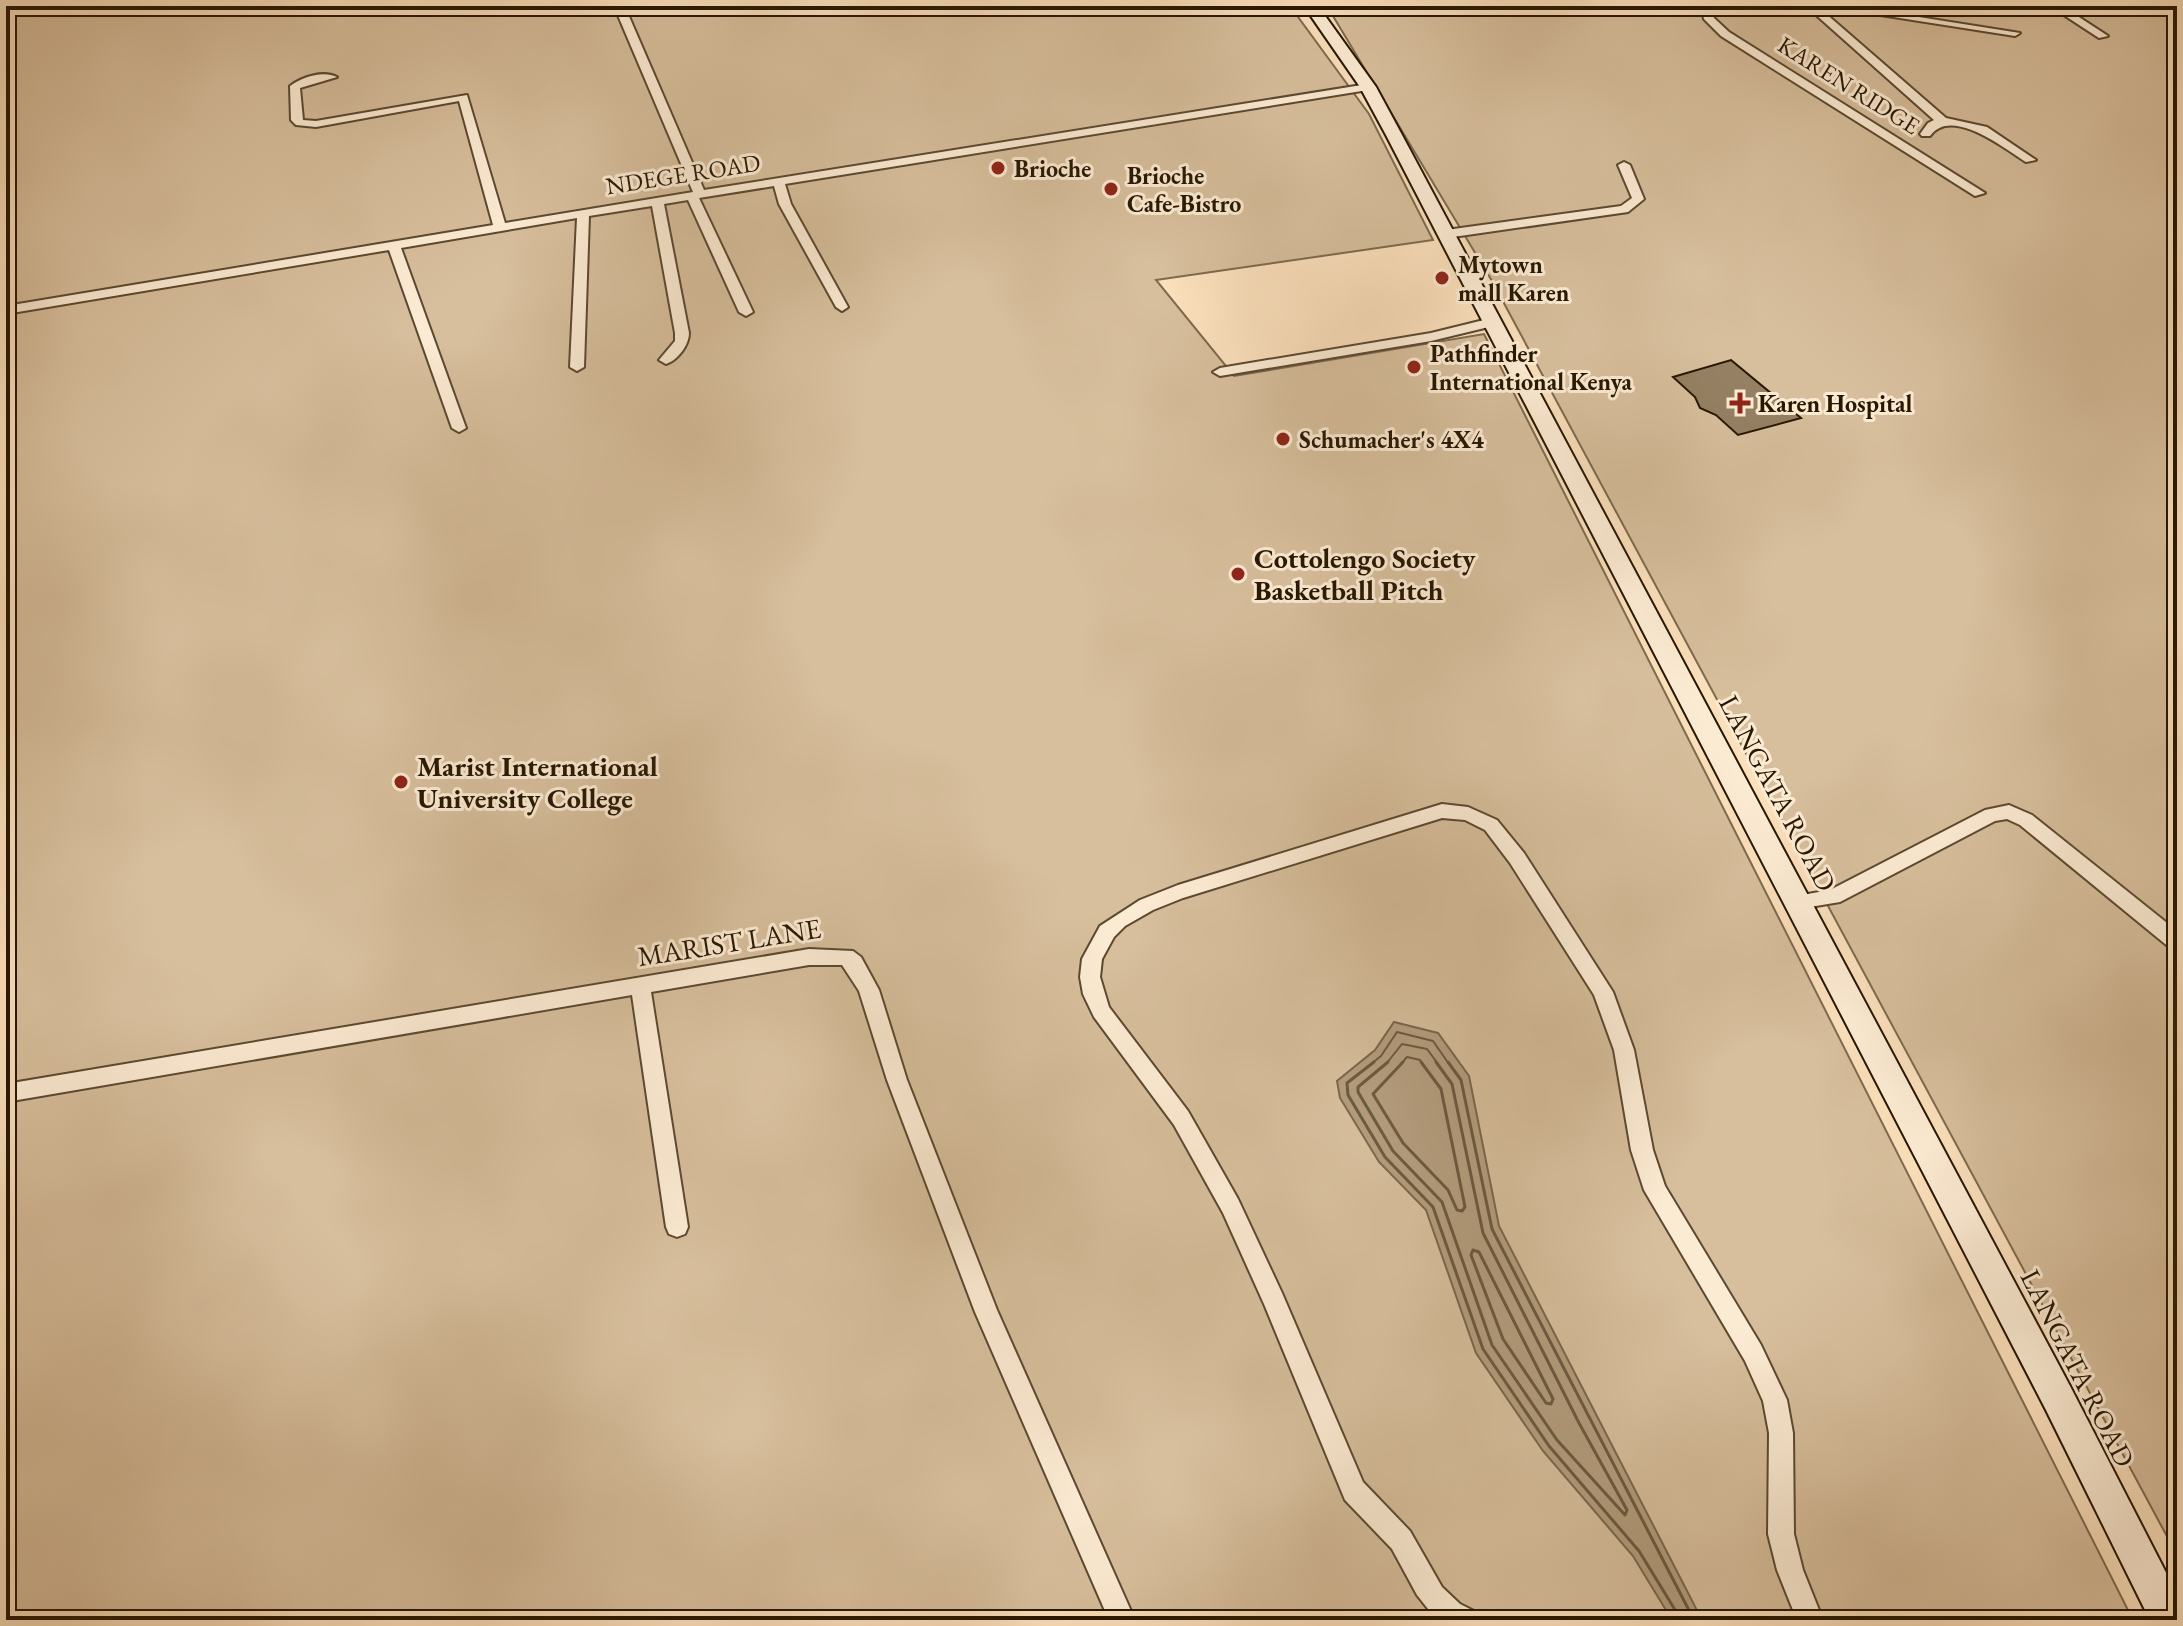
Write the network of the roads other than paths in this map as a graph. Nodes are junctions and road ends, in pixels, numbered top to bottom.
1 (664, 6) edge
2 (1311, 6) edge
3 (1706, 6) edge
4 (1811, 6) edge
5 (1828, 6) edge
6 (2055, 6) edge
7 (620, 9) edge
8 (2015, 33) dead end
9 (2103, 36) dead end
10 (332, 77) dead end
11 (1368, 87) junction
12 (1942, 121) junction
13 (1926, 134) dead end
14 (2030, 160) dead end
15 (1624, 165) dead end
16 (778, 181) junction
17 (1979, 193) dead end
18 (696, 195) junction
19 (657, 201) junction
20 (583, 213) junction
21 (500, 228) junction
22 (1446, 234) junction
23 (393, 244) junction
24 (842, 307) dead end
25 (6, 310) edge
26 (746, 312) dead end
27 (1492, 322) junction
28 (666, 360) dead end
29 (577, 367) dead end
30 (1220, 372) dead end
31 (459, 428) dead end
32 (1798, 902) junction
33 (2177, 942) edge
34 (640, 986) junction
35 (6, 1093) edge
36 (677, 1227) dead end
37 (1122, 1620) edge
38 (1465, 1620) edge
39 (1810, 1620) edge
40 (2170, 1620) edge

1 - 7 street
2 - 11 main road, LANGATA ROAD
3 - 17 street, KAREN RIDGE
4 - 12 street
5 - 8 street
6 - 9 street
7 - 18 street
10 - 21 street
11 - 16 street, NDEGE ROAD
11 - 22 main road, LANGATA ROAD
12 - 13 street
12 - 14 street
15 - 22 street
16 - 18 street, NDEGE ROAD
16 - 24 street
18 - 19 street, NDEGE ROAD
18 - 26 street
19 - 20 street, NDEGE ROAD
19 - 28 street
20 - 21 street, NDEGE ROAD
20 - 29 street
21 - 23 street, NDEGE ROAD
22 - 27 main road, LANGATA ROAD
23 - 25 street, NDEGE ROAD
23 - 31 street
27 - 30 street
27 - 32 main road, LANGATA ROAD
32 - 33 street
32 - 40 main road, LANGATA ROAD
34 - 35 street, MARIST LANE
34 - 36 street
34 - 37 street, MARIST LANE
38 - 39 street

